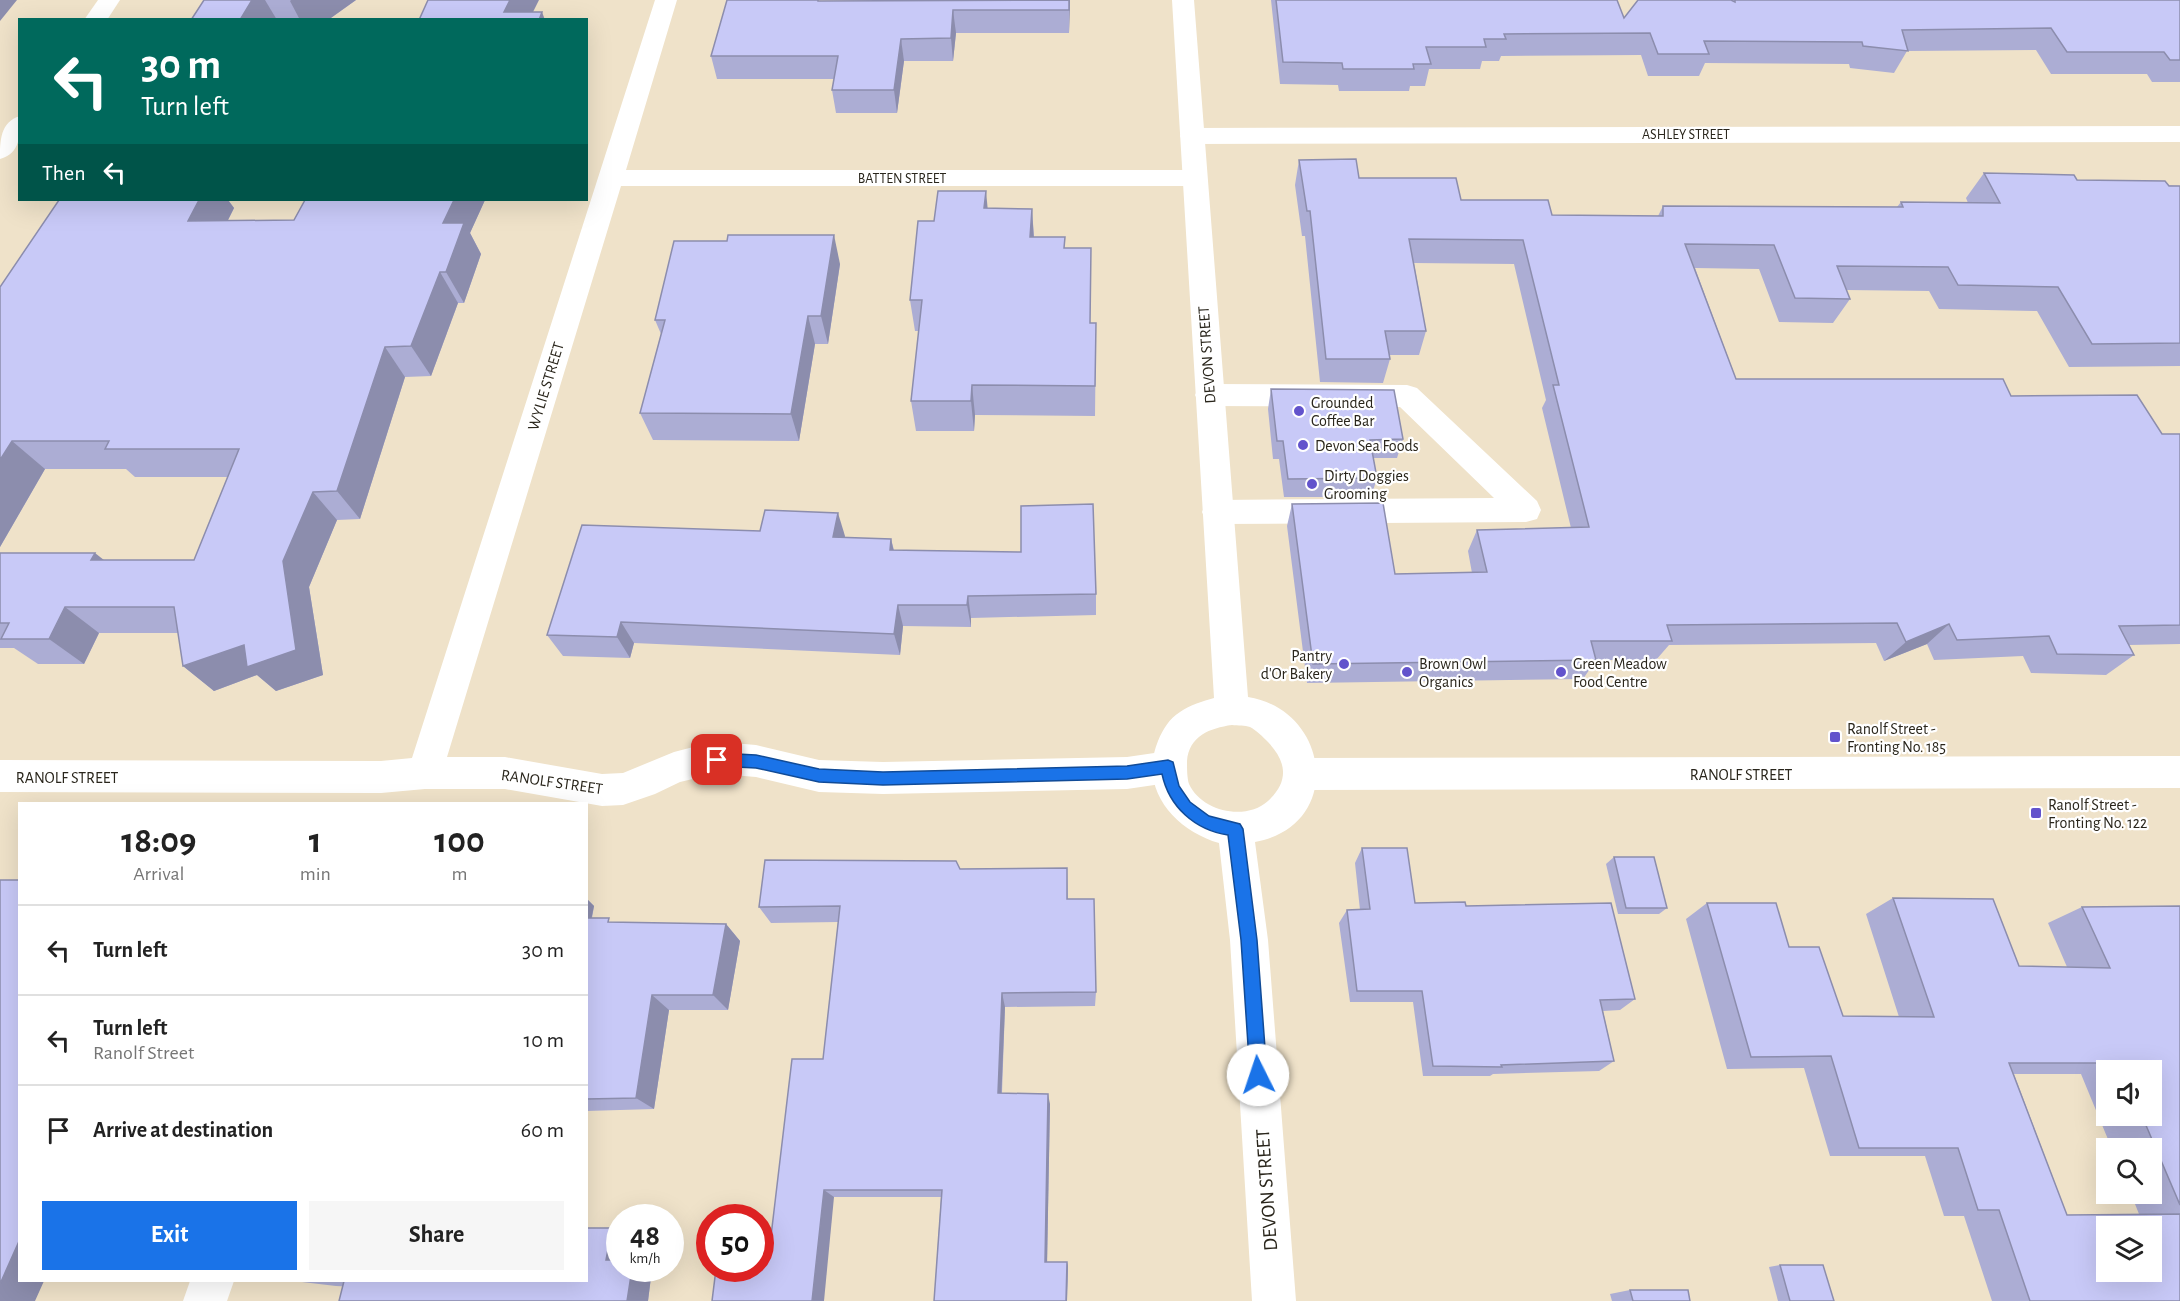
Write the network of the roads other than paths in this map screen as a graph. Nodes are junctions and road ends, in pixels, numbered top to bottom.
1 (109, 0) edge
2 (666, 0) edge
3 (1183, 0) edge
4 (96, 18) edge
5 (18, 127) edge
6 (2180, 134) edge
7 (1192, 136) junction
8 (0, 151) edge
9 (610, 178) junction
10 (1194, 178) junction
11 (1209, 395) junction
12 (1217, 512) junction
13 (1232, 710) junction
14 (1168, 767) junction
15 (2180, 772) edge
16 (425, 773) junction
17 (1302, 774) junction
18 (0, 776) edge
19 (376, 790) edge
20 (1235, 829) junction
21 (212, 1282) edge
22 (206, 1301) edge
23 (1274, 1301) edge

1 - 4 street
2 - 9 street, WYLIE STREET
3 - 7 street, DEVON STREET
5 - 8 street
6 - 7 street, ASHLEY STREET
7 - 10 street, DEVON STREET
9 - 10 street, BATTEN STREET
9 - 16 street, WYLIE STREET
10 - 11 street, DEVON STREET
11 - 12 street, DEVON STREET
11 - 12 street
12 - 13 street, DEVON STREET
13 - 14 street
13 - 17 street
14 - 16 street, RANOLF STREET
14 - 20 street
15 - 17 street, RANOLF STREET
16 - 19 street, RANOLF STREET
17 - 20 street
18 - 19 street, RANOLF STREET
20 - 23 street, DEVON STREET
21 - 22 street

